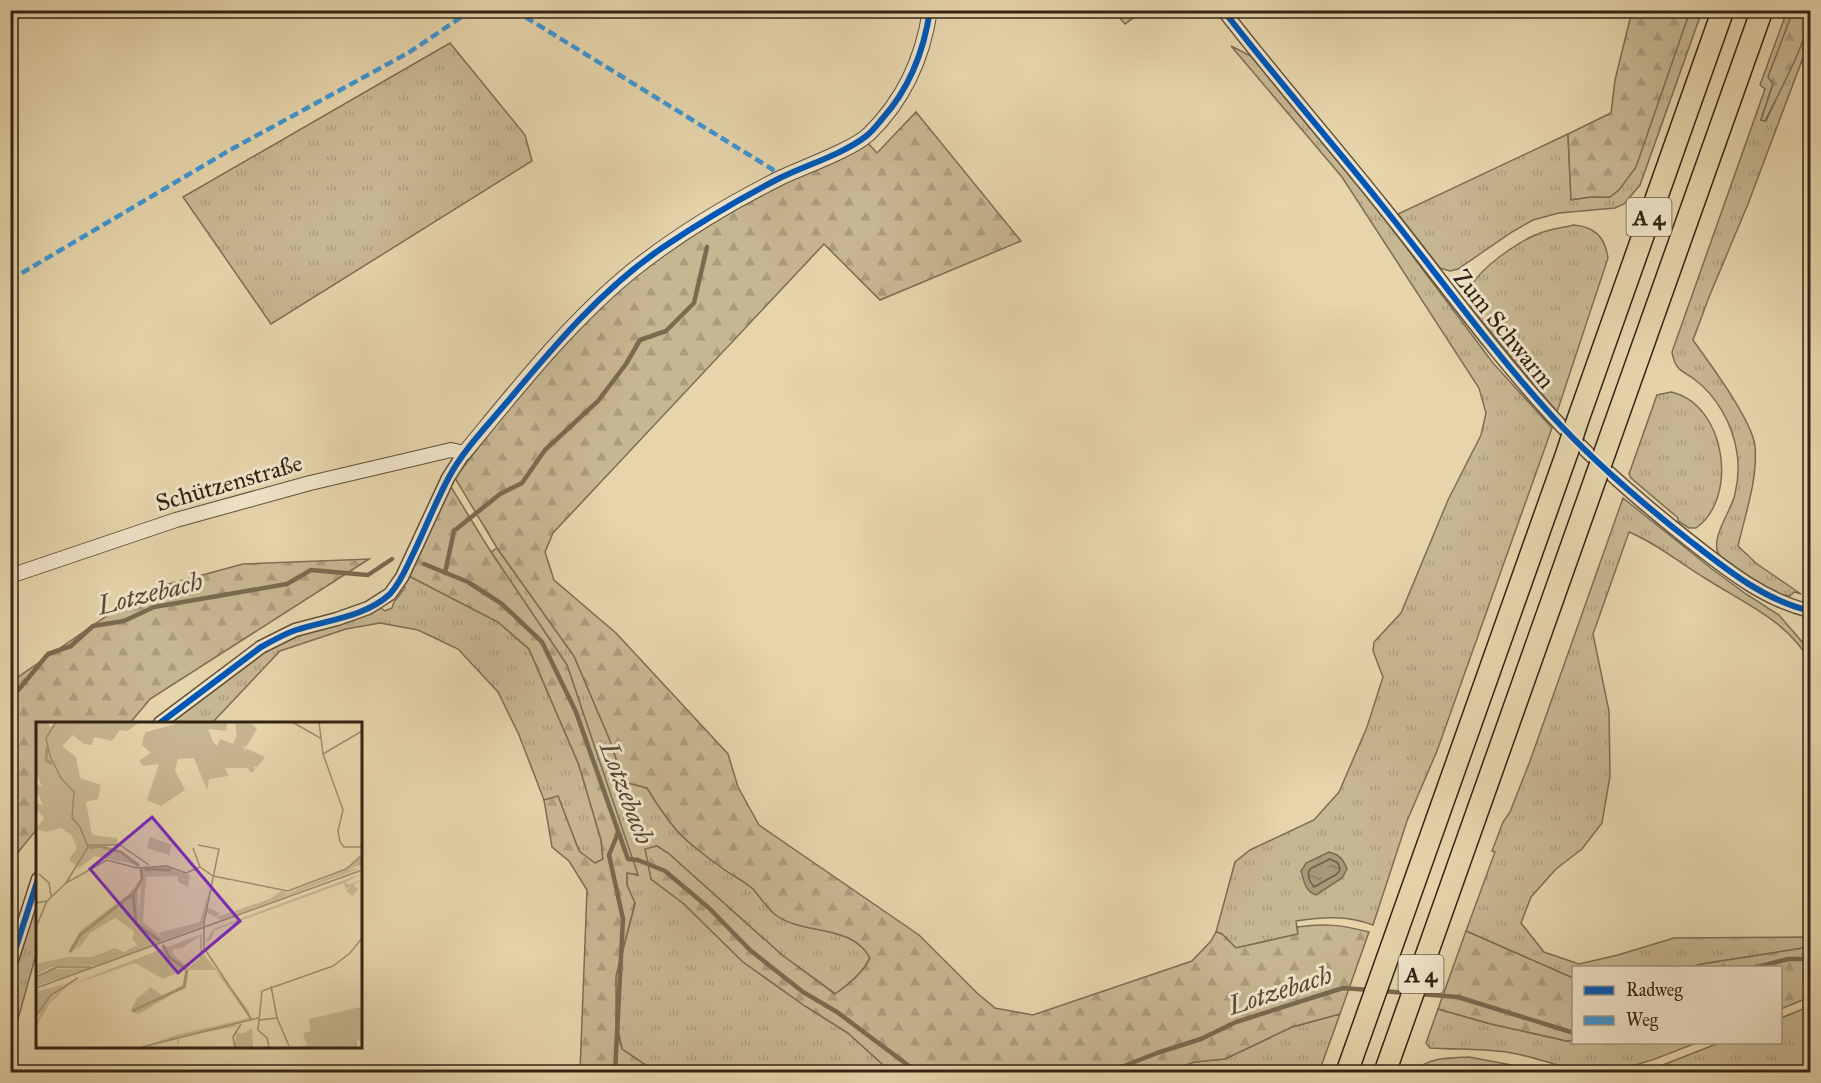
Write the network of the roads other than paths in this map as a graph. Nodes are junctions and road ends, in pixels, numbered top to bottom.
1 (930, 10) edge
2 (1223, 10) edge
3 (1723, 10) edge
4 (1762, 10) edge
5 (464, 453) junction
6 (10, 576) edge
7 (1810, 611) edge
8 (161, 722) edge
9 (36, 885) edge
10 (10, 966) edge
11 (1347, 1072) edge
12 (1385, 1072) edge

1 - 5 street
2 - 7 street, Zum Schwarm
3 - 11 highway, A 4, bridge
4 - 12 highway, A 4, bridge
5 - 6 street, Schützenstraße
5 - 8 street
9 - 10 street

